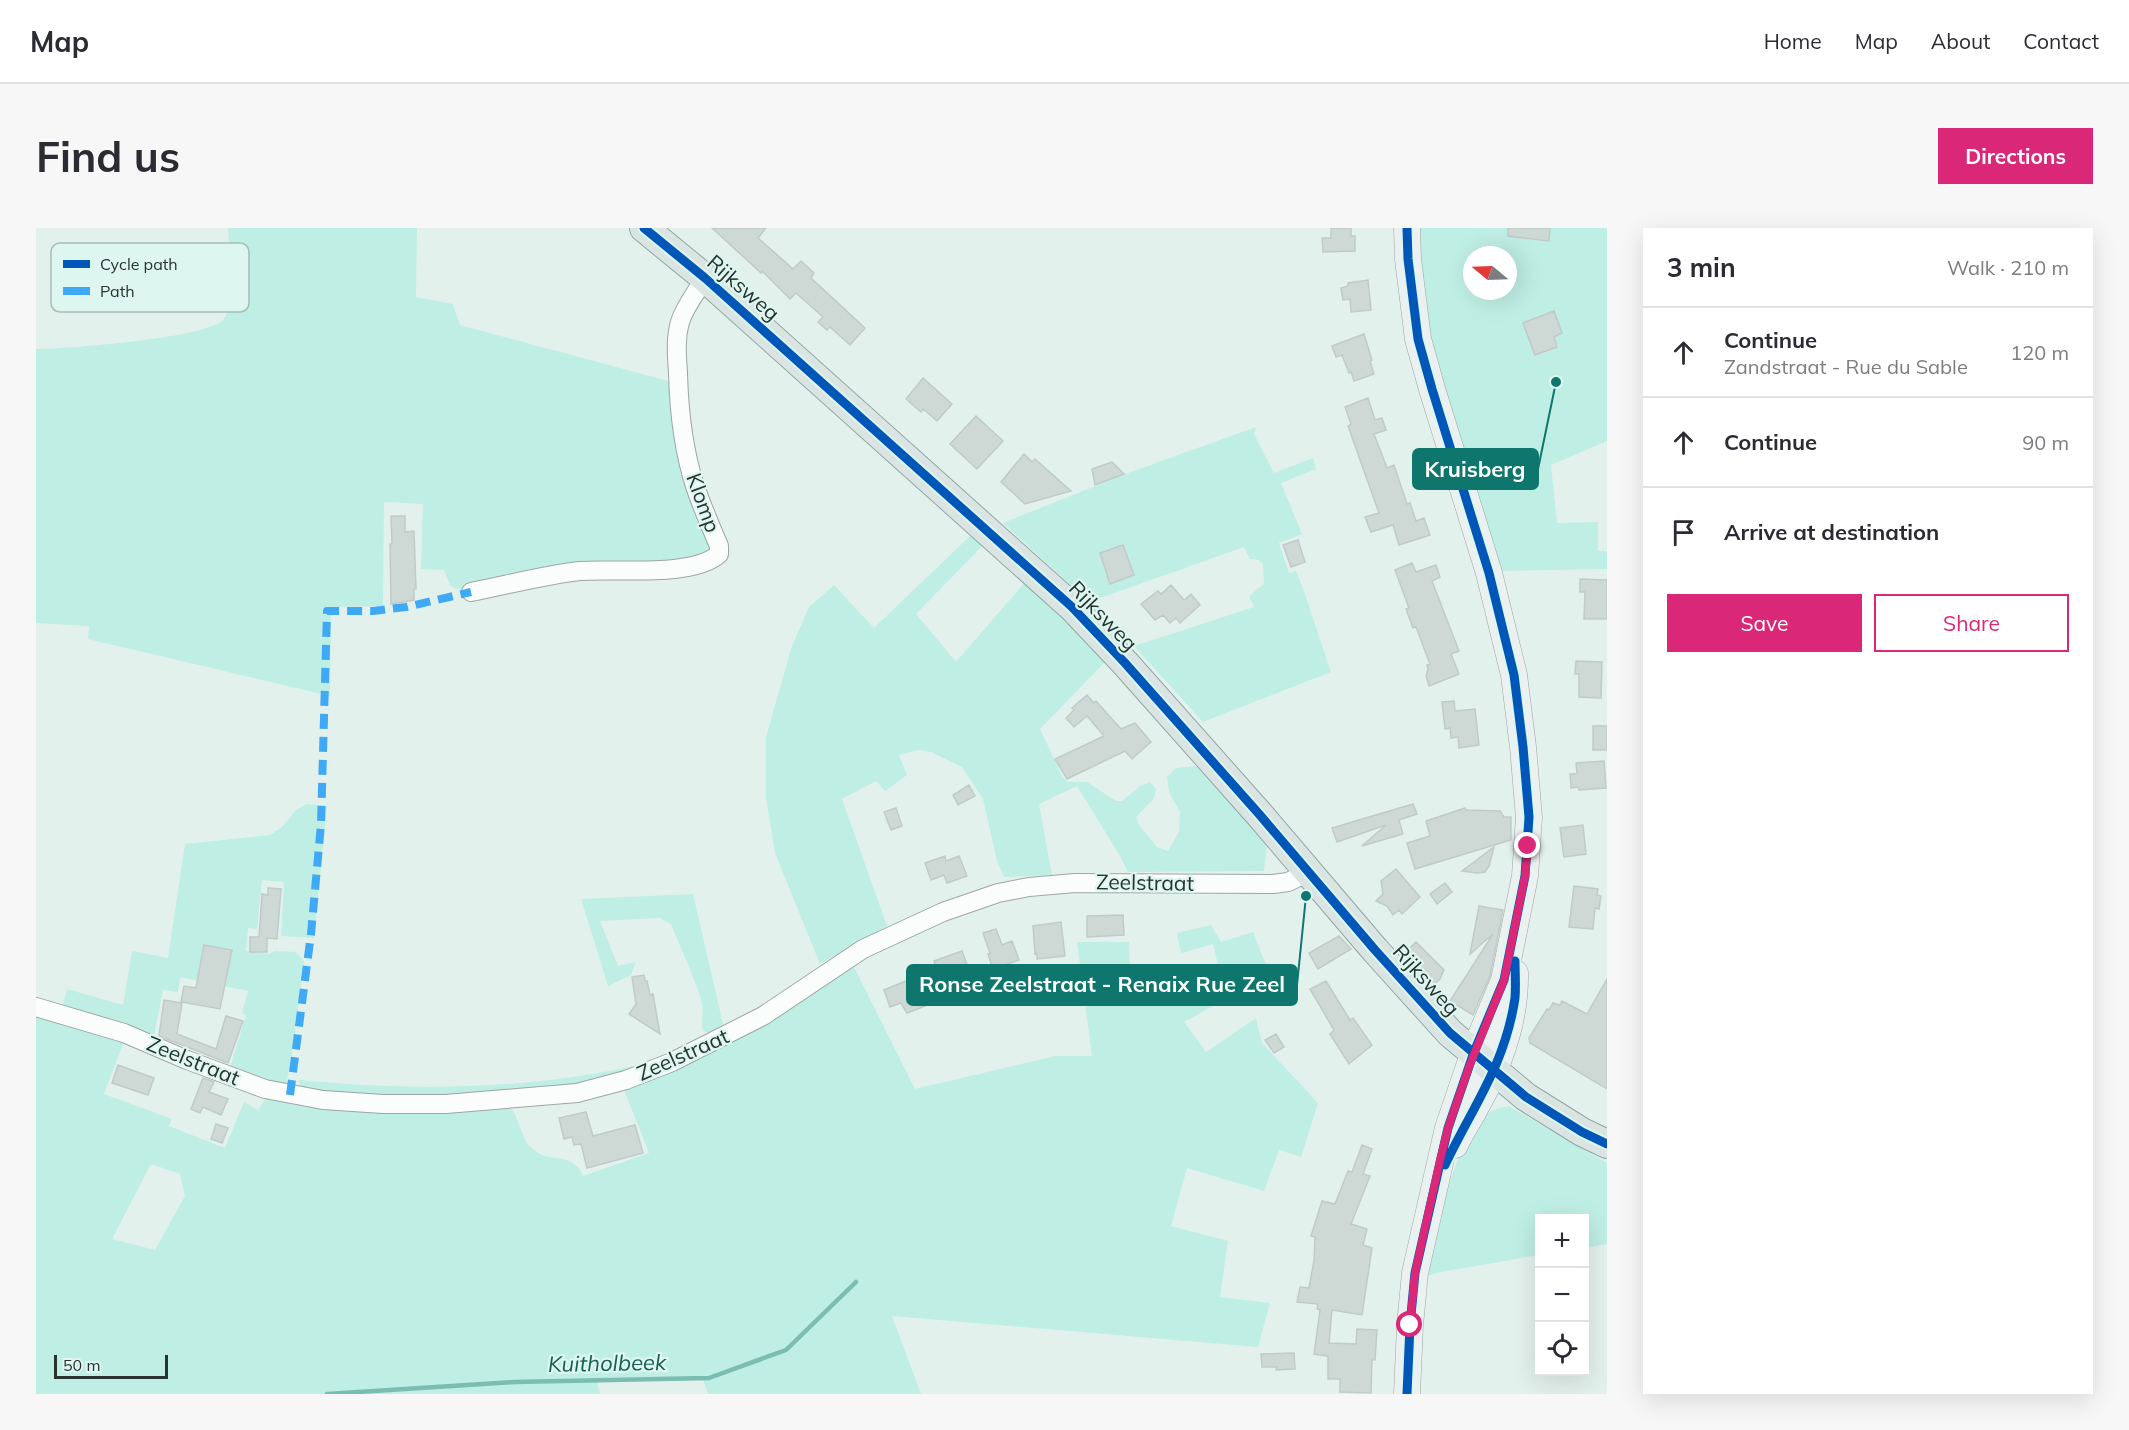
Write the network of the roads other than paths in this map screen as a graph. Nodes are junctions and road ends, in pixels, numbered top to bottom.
1 (644, 228) edge
2 (1407, 228) edge
3 (705, 278) junction
4 (471, 592) dead end
5 (1309, 872) junction
6 (36, 1007) edge
7 (1484, 1061) junction
8 (1607, 1144) edge
9 (1407, 1394) edge

1 - 3 main road, Rijksweg
2 - 7 main road
3 - 4 street, Klomp
3 - 5 main road, Rijksweg
5 - 6 street, Zeelstraat
5 - 7 main road, Rijksweg
7 - 8 main road, Rijksweg
7 - 9 main road

